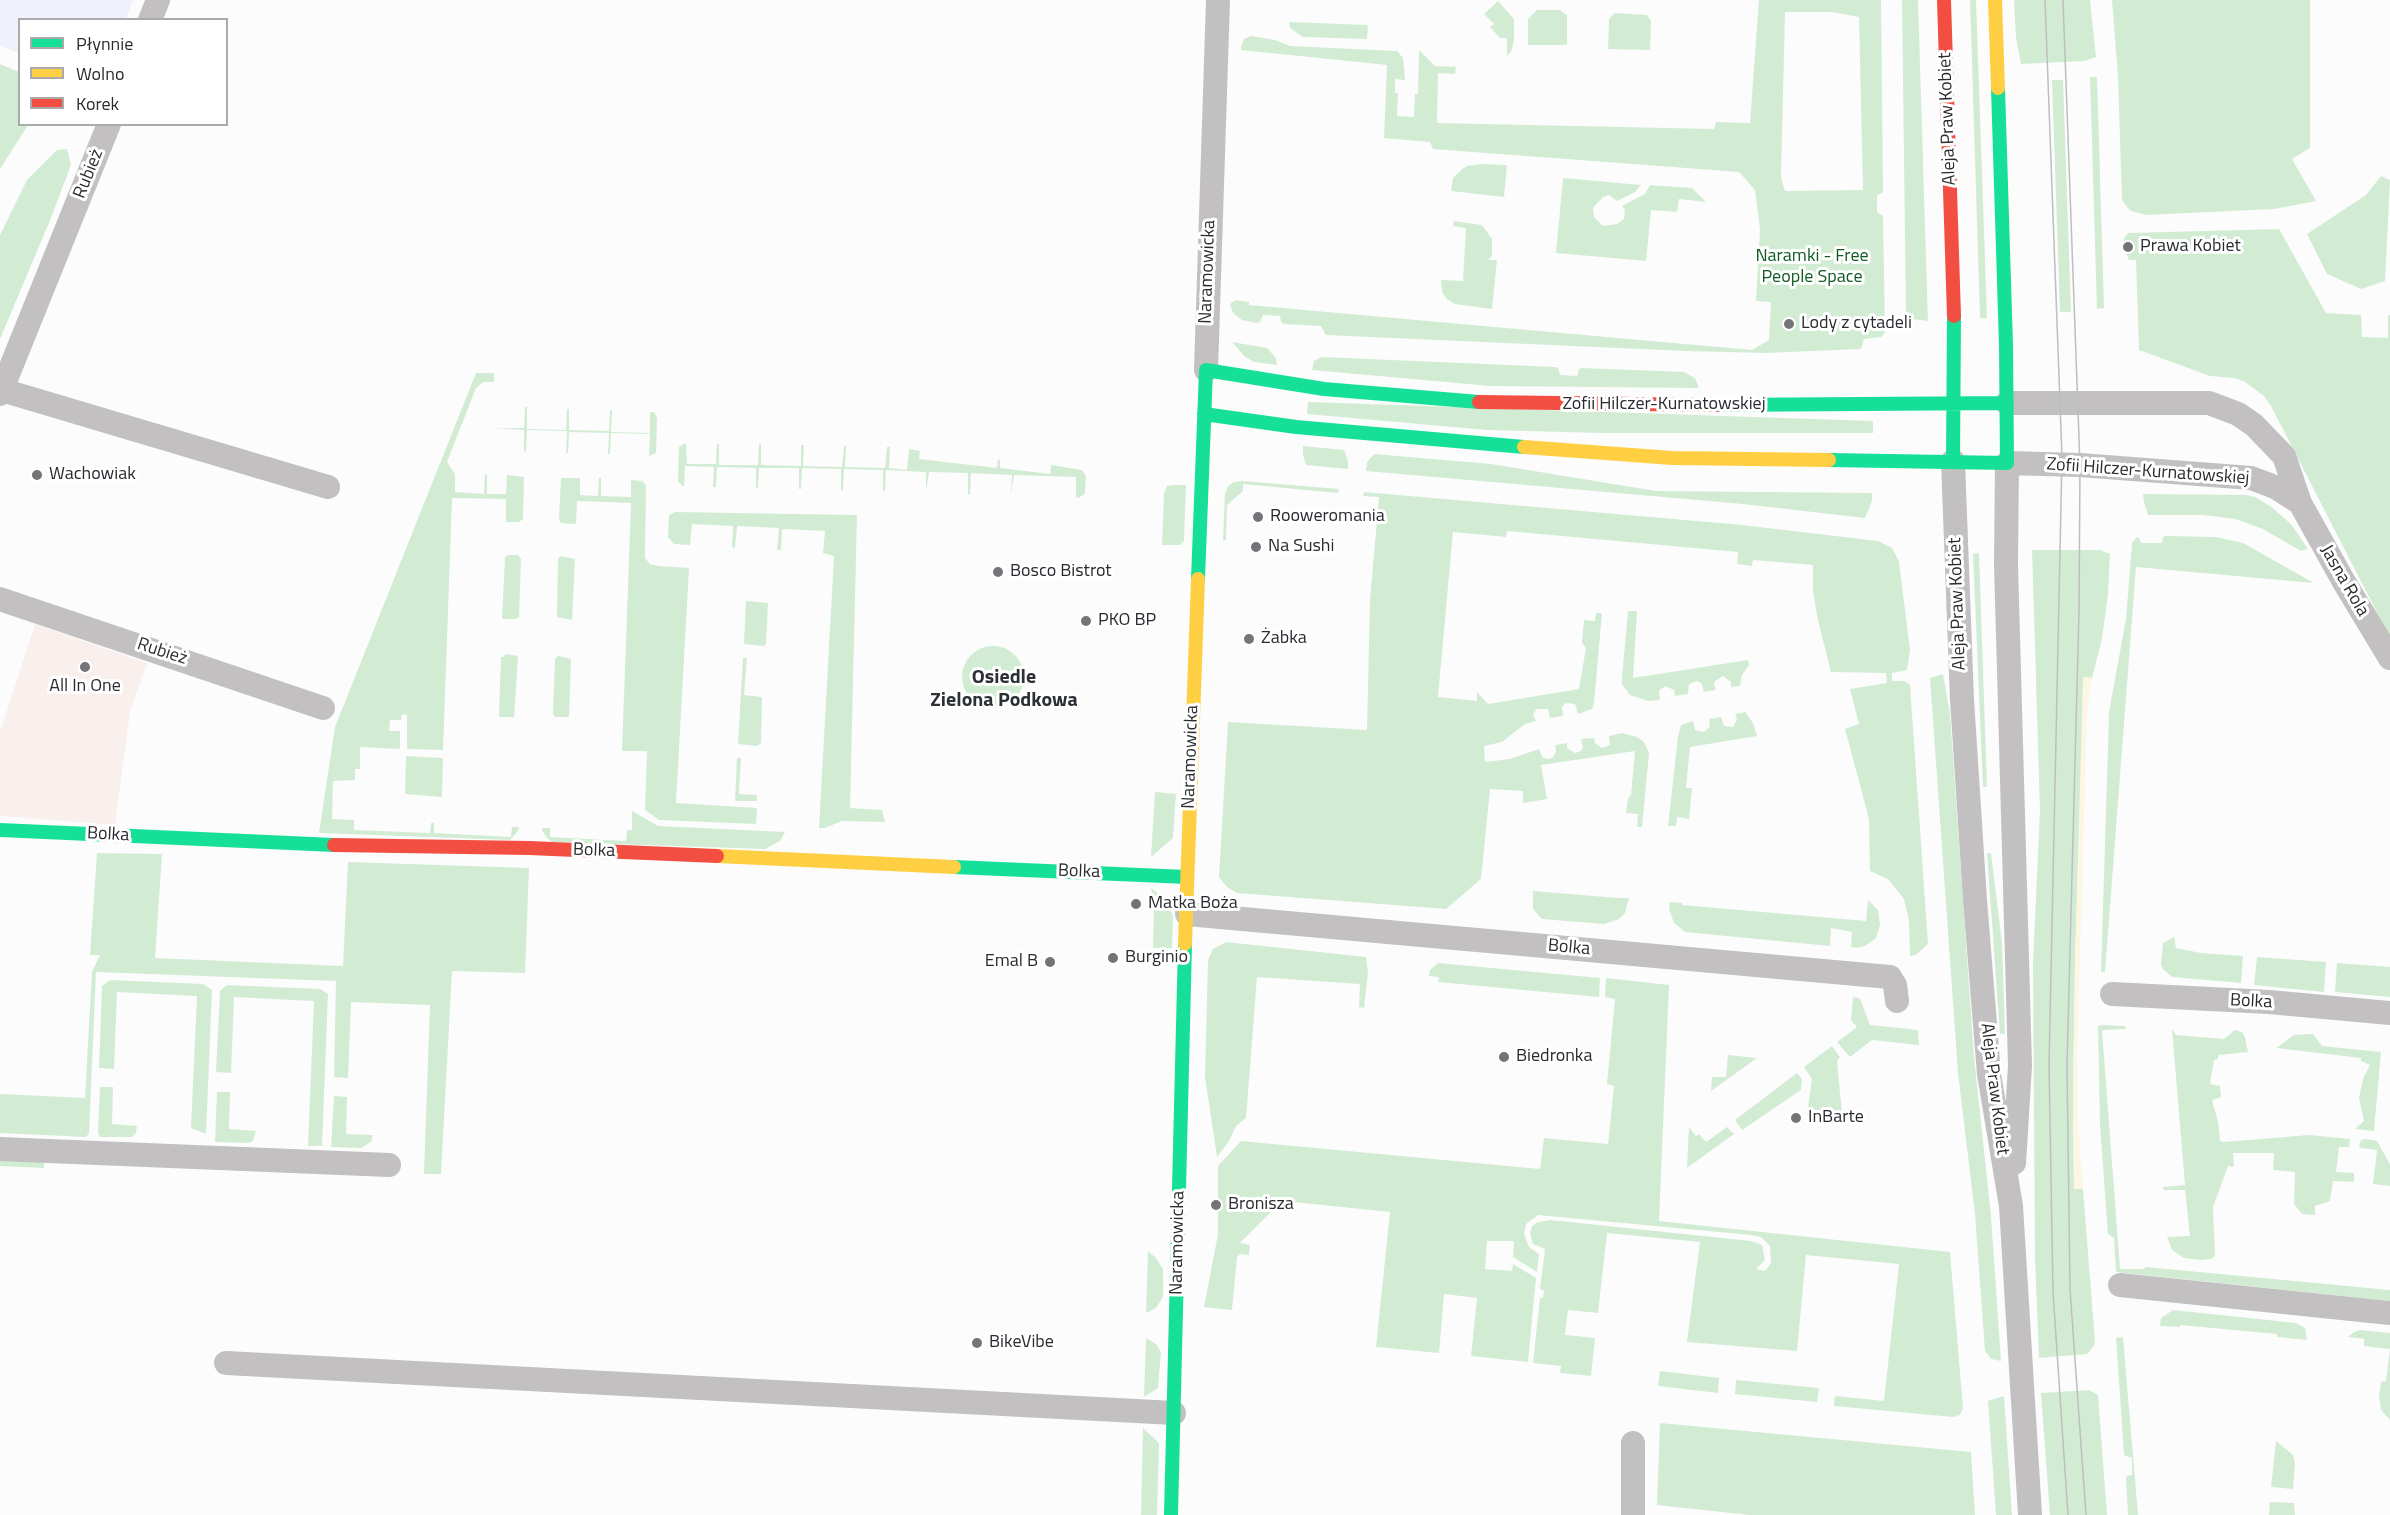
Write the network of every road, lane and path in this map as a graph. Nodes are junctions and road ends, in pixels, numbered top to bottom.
1 (158, 0) edge
2 (1218, 0) edge
3 (1944, 0) edge
4 (1995, 0) edge
5 (151, 18) edge
6 (108, 126) edge
7 (1206, 370) junction
8 (1, 392) edge
9 (2007, 403) junction
10 (1953, 404) junction
11 (1204, 414) junction
12 (1953, 461) junction
13 (2007, 463) junction
14 (328, 487) dead end
15 (2300, 503) junction
16 (0, 599) edge
17 (2390, 657) edge
18 (323, 708) dead end
19 (0, 830) edge
20 (1187, 877) junction
21 (1187, 914) junction
22 (2112, 994) dead end
23 (1897, 1001) dead end
24 (2390, 1013) edge
25 (0, 1149) edge
26 (389, 1165) dead end
27 (2011, 1206) junction
28 (2120, 1285) dead end
29 (2390, 1313) edge
30 (226, 1363) dead end
31 (1174, 1413) junction
32 (1633, 1443) dead end
33 (1171, 1515) edge
34 (1633, 1515) edge
35 (2030, 1515) edge

1 - 5 street
2 - 7 street, Naramowicka
3 - 10 street, Aleja Praw Kobiet
4 - 9 street, Aleja Praw Kobiet
6 - 8 street, Rubież
7 - 10 street, Zofii Hilczer-Kurnatowskiej
7 - 11 street, Naramowicka
8 - 14 street, Rubież
9 - 10 street, Zofii Hilczer-Kurnatowskiej
9 - 13 street, Aleja Praw Kobiet
9 - 15 street, Zofii Hilczer-Kurnatowskiej
10 - 12 street, Aleja Praw Kobiet
11 - 12 street, Zofii Hilczer-Kurnatowskiej
11 - 20 street, Naramowicka
12 - 13 street, Zofii Hilczer-Kurnatowskiej
12 - 27 street, Aleja Praw Kobiet
13 - 15 street, Zofii Hilczer-Kurnatowskiej
13 - 27 street, Aleja Praw Kobiet
15 - 17 street, Jasna Rola
16 - 18 street, Rubież
19 - 20 street, Bolka
20 - 21 street, Naramowicka
21 - 23 street, Bolka
21 - 31 street, Naramowicka
22 - 24 street, Bolka
25 - 26 street
27 - 35 street, Aleja Praw Kobiet
28 - 29 street
30 - 31 street
31 - 33 street, Naramowicka
32 - 34 street

